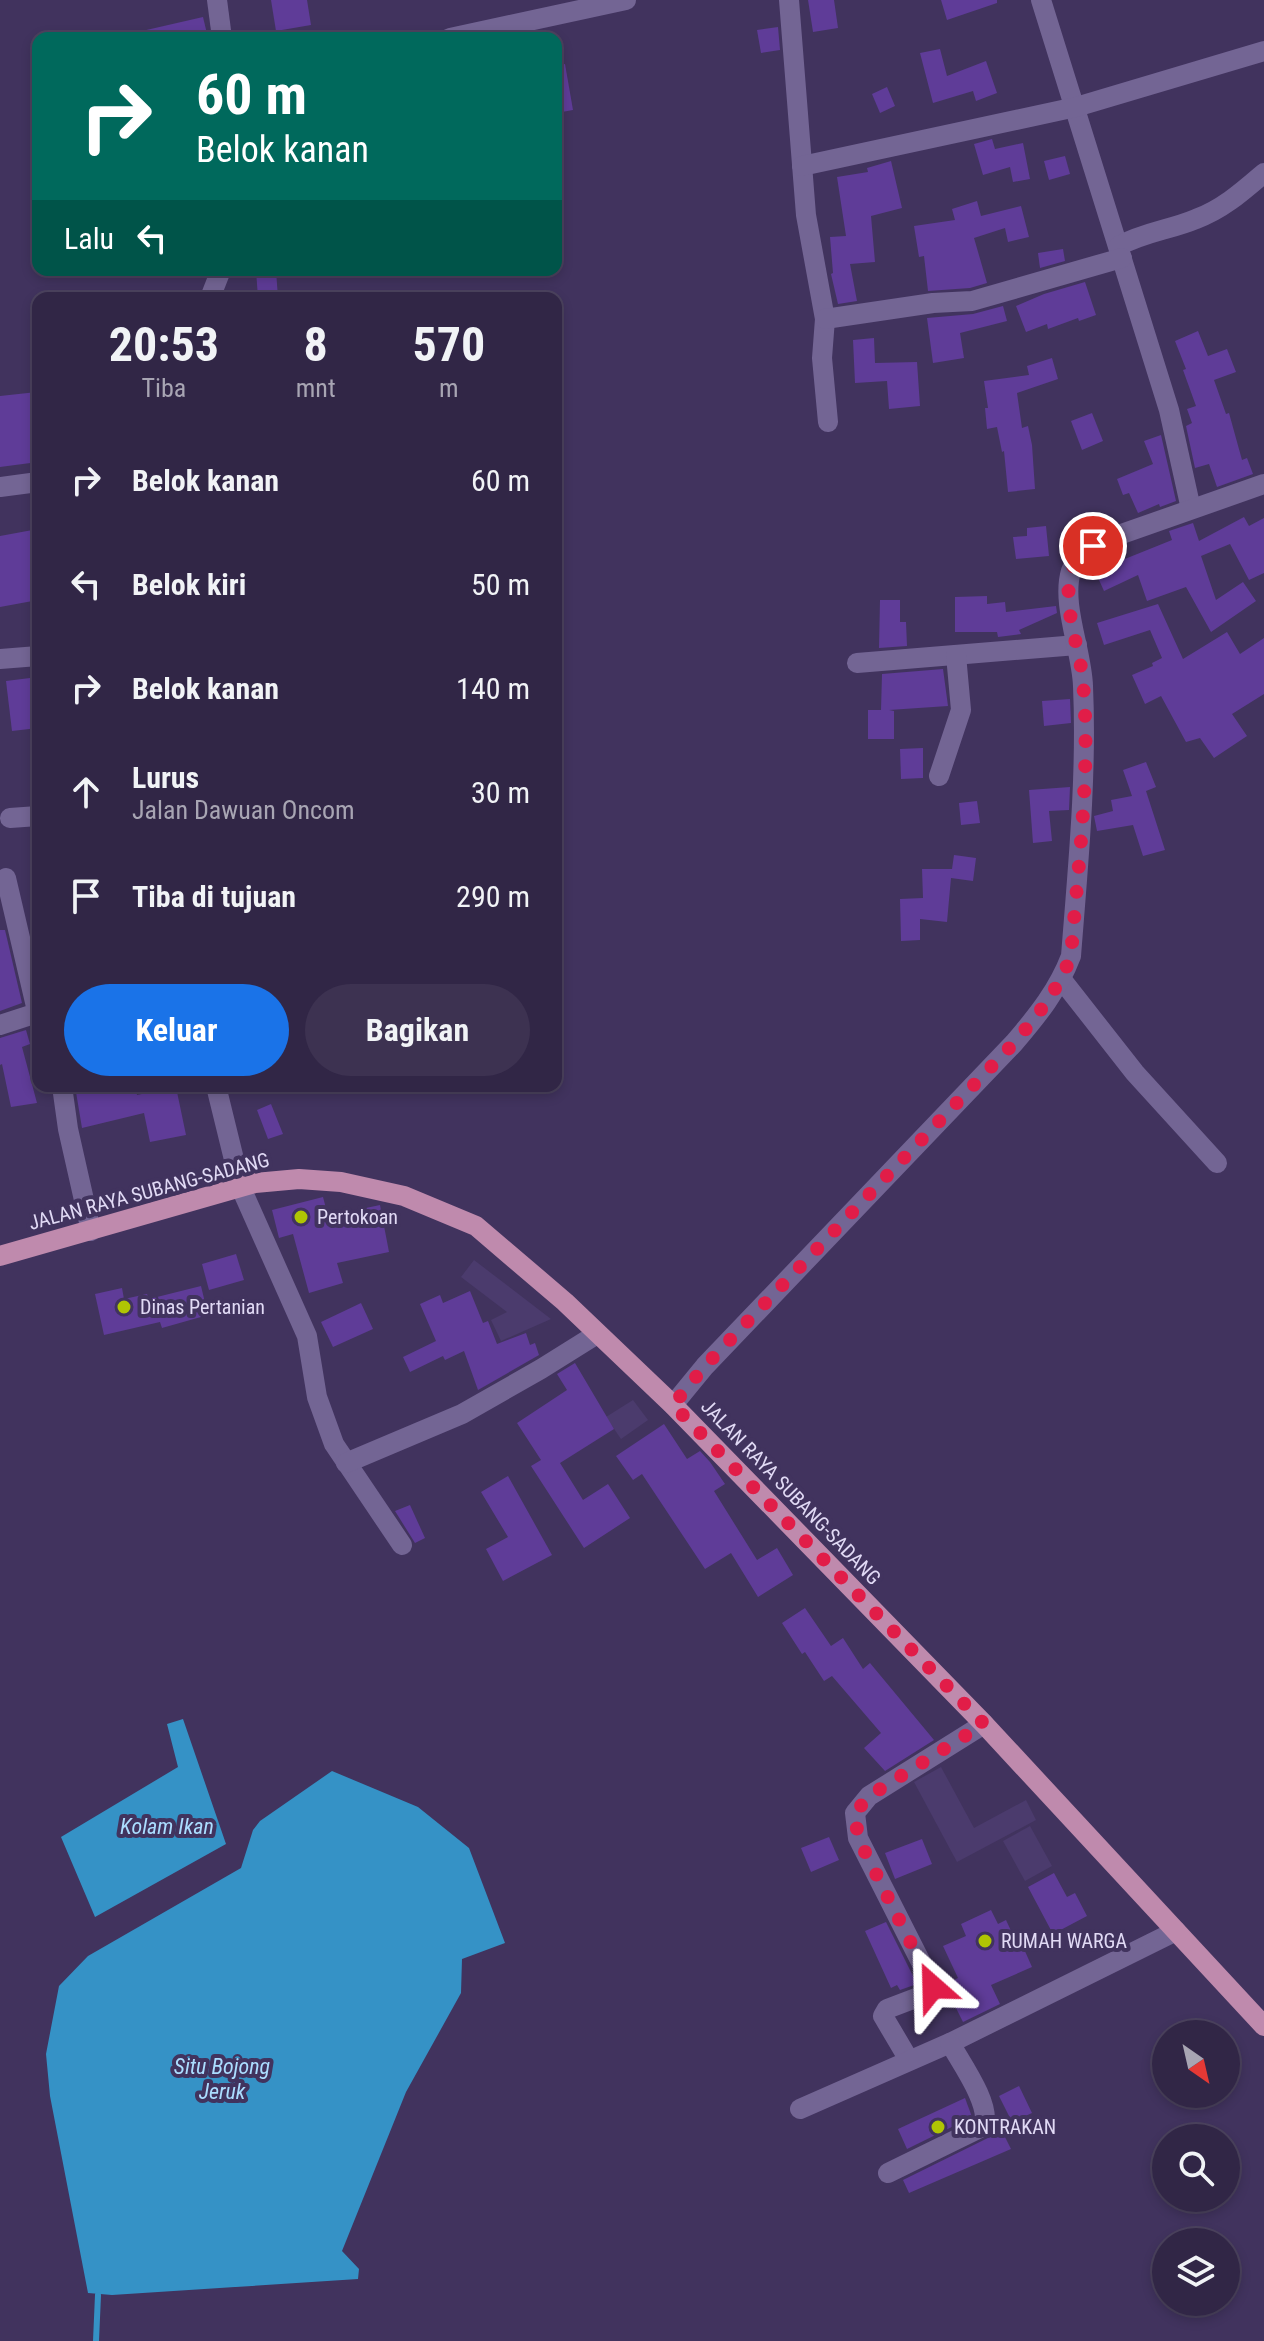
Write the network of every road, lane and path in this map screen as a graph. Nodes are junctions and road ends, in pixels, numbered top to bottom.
1 (217, 0) edge
2 (626, 0) edge
3 (789, 0) edge
4 (1041, 0) edge
5 (221, 32) edge
6 (478, 32) edge
7 (1264, 51) edge
8 (1076, 107) junction
9 (802, 166) junction
10 (1264, 173) edge
11 (1120, 252) junction
12 (825, 319) junction
13 (828, 422) dead end
14 (32, 483) edge
15 (1264, 484) edge
16 (0, 487) edge
17 (1191, 509) junction
18 (1077, 645) junction
19 (956, 655) junction
20 (32, 656) edge
21 (0, 659) edge
22 (857, 663) dead end
23 (939, 776) dead end
24 (32, 816) edge
25 (10, 818) dead end
26 (6, 878) dead end
27 (1062, 980) junction
28 (32, 988) edge
29 (32, 1016) edge
30 (0, 1025) edge
31 (63, 1092) edge
32 (217, 1092) edge
33 (1217, 1163) dead end
34 (241, 1188) junction
35 (91, 1231) junction
36 (0, 1256) edge
37 (597, 1334) junction
38 (673, 1405) junction
39 (346, 1463) junction
40 (402, 1545) dead end
41 (984, 1724) junction
42 (1176, 1931) junction
43 (1264, 2026) edge
44 (950, 2043) junction
45 (909, 2060) junction
46 (800, 2109) dead end
47 (888, 2173) dead end

1 - 5 street
2 - 6 street
3 - 9 street
4 - 8 street
7 - 8 street
8 - 9 street
8 - 11 street
9 - 12 street
10 - 11 street
11 - 12 street
11 - 17 street
12 - 13 street
14 - 16 street
15 - 17 street
17 - 18 street
18 - 19 street
18 - 27 street
19 - 22 street
19 - 23 street
20 - 21 street
24 - 25 street
26 - 28 street
27 - 33 street
27 - 38 street
29 - 30 street
31 - 35 street
32 - 34 street
34 - 35 main road, JALAN RAYA SUBANG-SADANG
34 - 37 main road, JALAN RAYA SUBANG-SADANG
34 - 39 street
35 - 36 main road, JALAN RAYA SUBANG-SADANG
37 - 38 main road, JALAN RAYA SUBANG-SADANG
37 - 39 street
38 - 41 main road, JALAN RAYA SUBANG-SADANG
39 - 40 street
41 - 42 main road, JALAN RAYA SUBANG-SADANG
41 - 45 street
42 - 43 main road, JALAN RAYA SUBANG-SADANG
42 - 44 street
44 - 45 street
44 - 47 street
45 - 46 street

